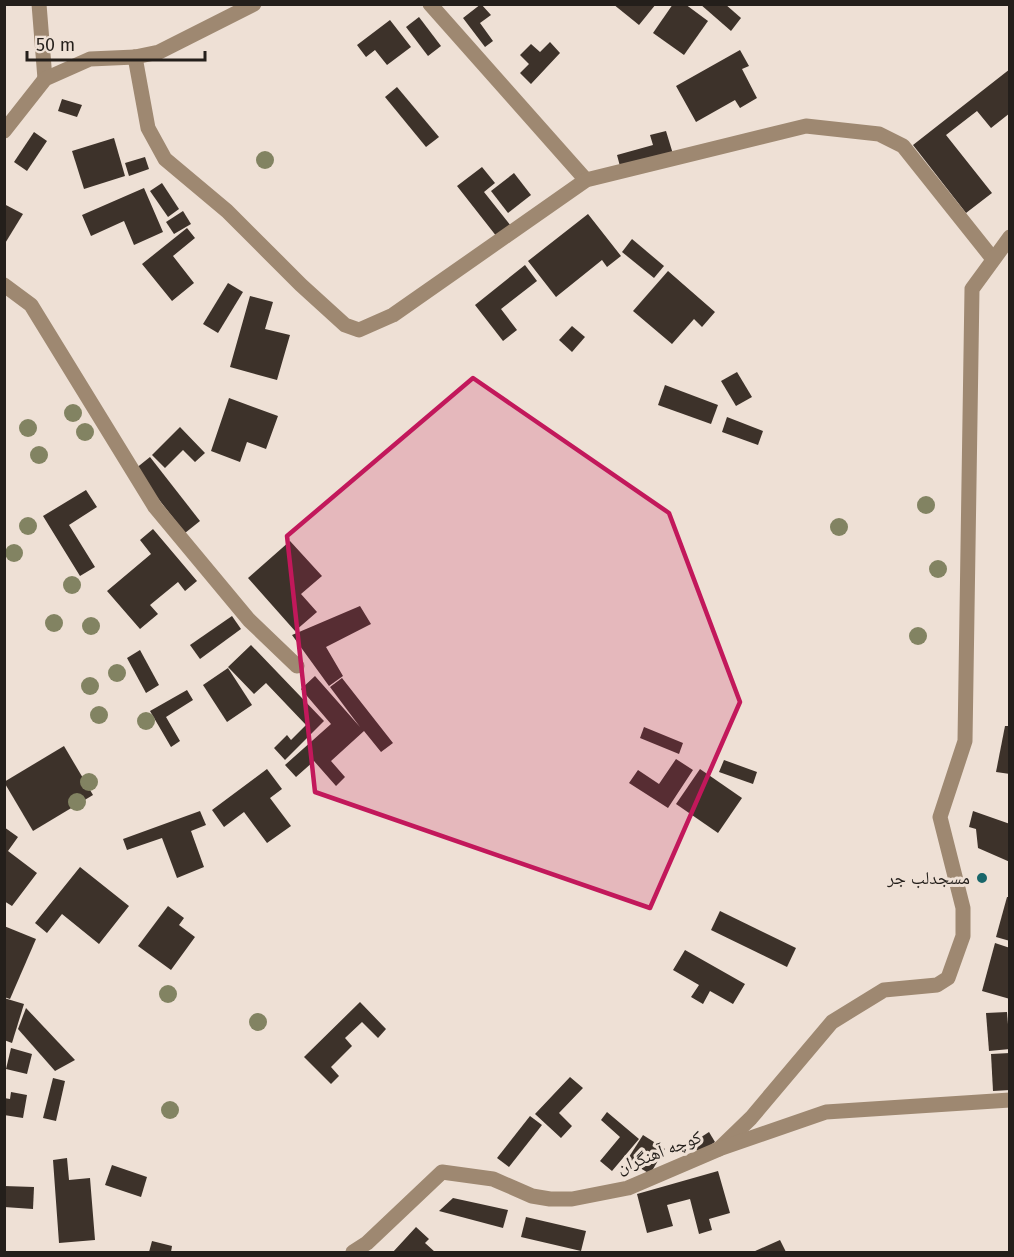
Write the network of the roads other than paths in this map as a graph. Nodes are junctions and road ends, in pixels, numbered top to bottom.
1 (39, 4) edge
2 (254, 4) edge
3 (430, 4) edge
4 (135, 57) junction
5 (45, 78) junction
6 (4, 131) edge
7 (586, 180) junction
8 (1010, 237) edge
9 (993, 259) junction
10 (4, 285) edge
11 (297, 666) dead end
12 (1010, 1100) edge
13 (719, 1149) junction
14 (353, 1252) edge

1 - 5 street
2 - 4 street
3 - 7 street
4 - 5 street
4 - 7 street
5 - 6 street
7 - 9 street
8 - 9 street
9 - 13 street
10 - 11 street
12 - 13 street, کوچه آهنگران
13 - 14 street, کوچه آهنگران

